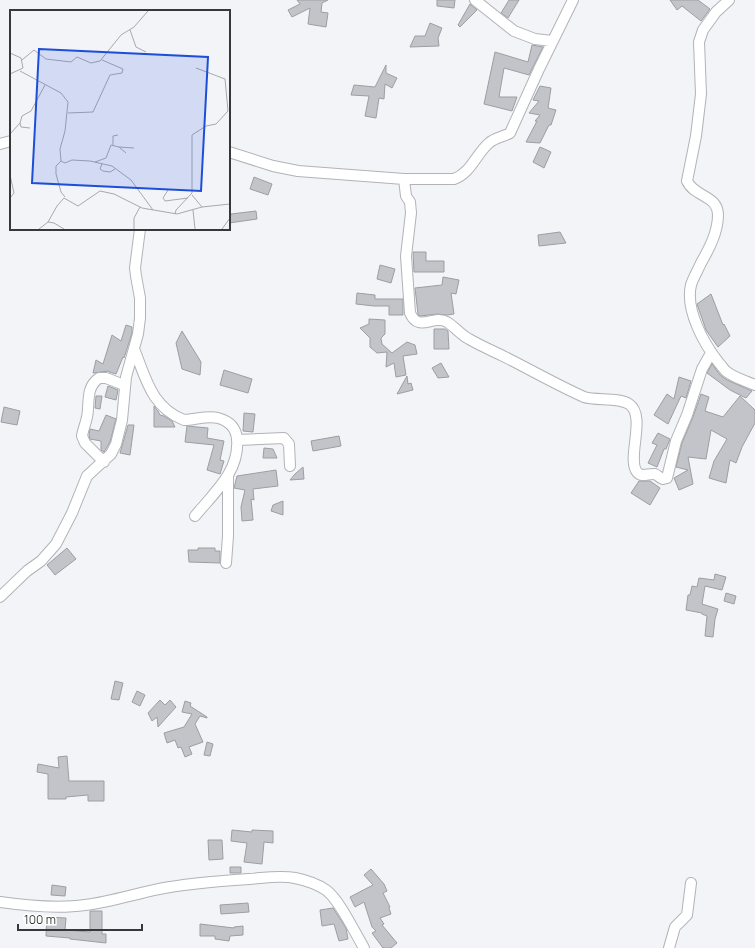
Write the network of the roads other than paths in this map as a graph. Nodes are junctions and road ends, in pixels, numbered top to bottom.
1 (475, 0) edge
2 (573, 0) edge
3 (729, 0) edge
4 (552, 41) junction
5 (10, 141) edge
6 (0, 144) edge
7 (230, 152) edge
8 (404, 179) junction
9 (140, 230) edge
10 (134, 348) junction
11 (711, 353) junction
12 (124, 385) junction
13 (755, 385) edge
14 (237, 440) junction
15 (104, 462) junction
16 (290, 466) dead end
17 (228, 476) junction
18 (195, 516) dead end
19 (226, 562) dead end
20 (0, 597) edge
21 (691, 883) dead end
22 (0, 902) edge
23 (364, 948) edge
24 (669, 948) edge

1 - 4 street
2 - 4 street
3 - 11 street
4 - 8 street
5 - 6 street
7 - 8 street
8 - 11 street
9 - 10 street
10 - 12 street
10 - 14 street
11 - 13 street
12 - 15 street
12 - 15 street
14 - 16 street
14 - 17 street
15 - 20 street
17 - 18 street
17 - 19 street
21 - 24 street
22 - 23 street

